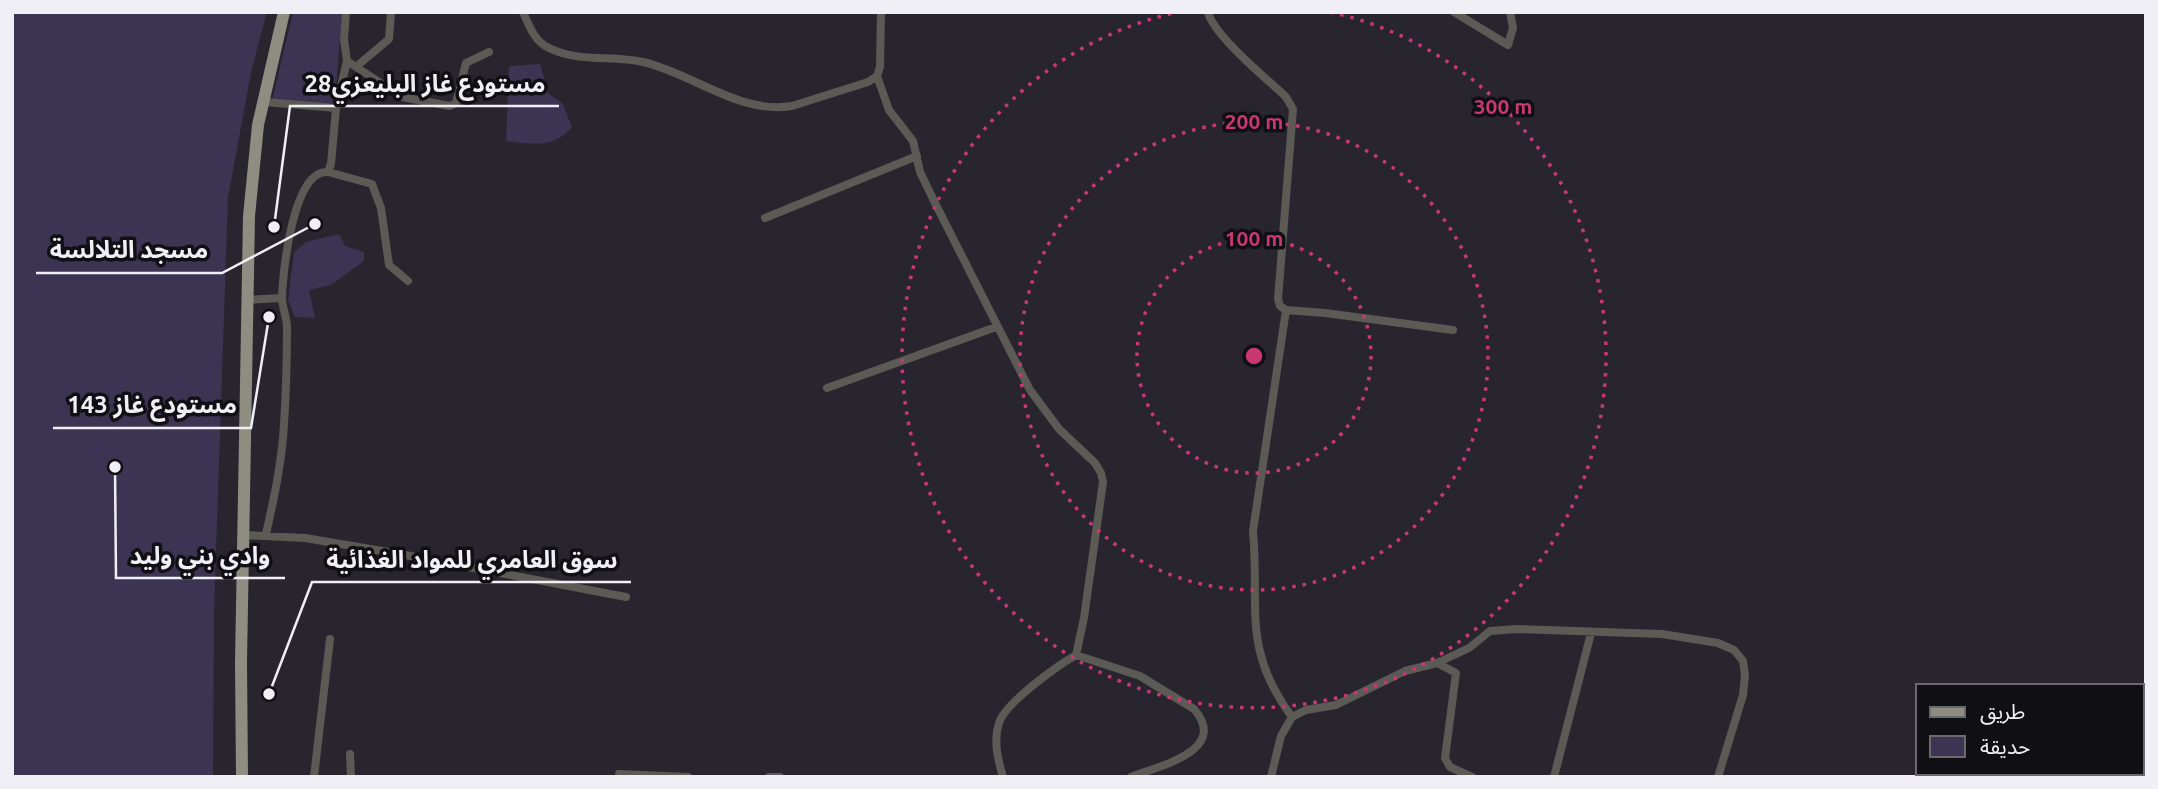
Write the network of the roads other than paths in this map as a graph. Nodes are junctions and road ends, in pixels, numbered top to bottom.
1 (284, 12) edge
2 (346, 12) edge
3 (391, 12) edge
4 (523, 12) edge
5 (881, 12) edge
6 (1208, 12) edge
7 (1454, 12) edge
8 (1510, 12) edge
9 (489, 52) dead end
10 (347, 61) junction
11 (357, 66) junction
12 (877, 76) junction
13 (265, 102) junction
14 (336, 108) junction
15 (917, 156) junction
16 (328, 172) junction
17 (765, 218) dead end
18 (408, 281) dead end
19 (282, 298) junction
20 (246, 300) junction
21 (1286, 310) junction
22 (996, 327) junction
23 (1452, 330) dead end
24 (827, 388) dead end
25 (265, 534) junction
26 (243, 535) junction
27 (626, 597) dead end
28 (1591, 633) junction
29 (330, 639) dead end
30 (1076, 654) junction
31 (1437, 663) junction
32 (1292, 717) junction
33 (350, 754) dead end
34 (620, 774) dead end
35 (242, 777) edge
36 (314, 777) edge
37 (351, 777) edge
38 (688, 777) edge
39 (769, 777) edge
40 (780, 777) edge
41 (1003, 777) edge
42 (1130, 777) edge
43 (1270, 777) edge
44 (1472, 777) edge
45 (1554, 777) edge
46 (1718, 777) edge

1 - 13 main road
2 - 10 street
3 - 11 street
4 - 12 street
5 - 12 street
6 - 21 street
7 - 8 street
9 - 11 street
10 - 11 street
10 - 14 street
12 - 15 street
13 - 14 street
13 - 20 main road
14 - 16 street
15 - 17 street
15 - 22 street
16 - 18 street
16 - 19 street
19 - 20 street
19 - 25 street
20 - 26 main road
21 - 23 street
21 - 32 street
22 - 24 street
22 - 30 street
25 - 26 street
25 - 27 street
26 - 35 main road
28 - 31 street
28 - 45 street
28 - 46 street
29 - 36 street
30 - 41 street
30 - 42 street
31 - 32 street
31 - 44 street
32 - 43 street
33 - 37 street
34 - 38 street
39 - 40 street

